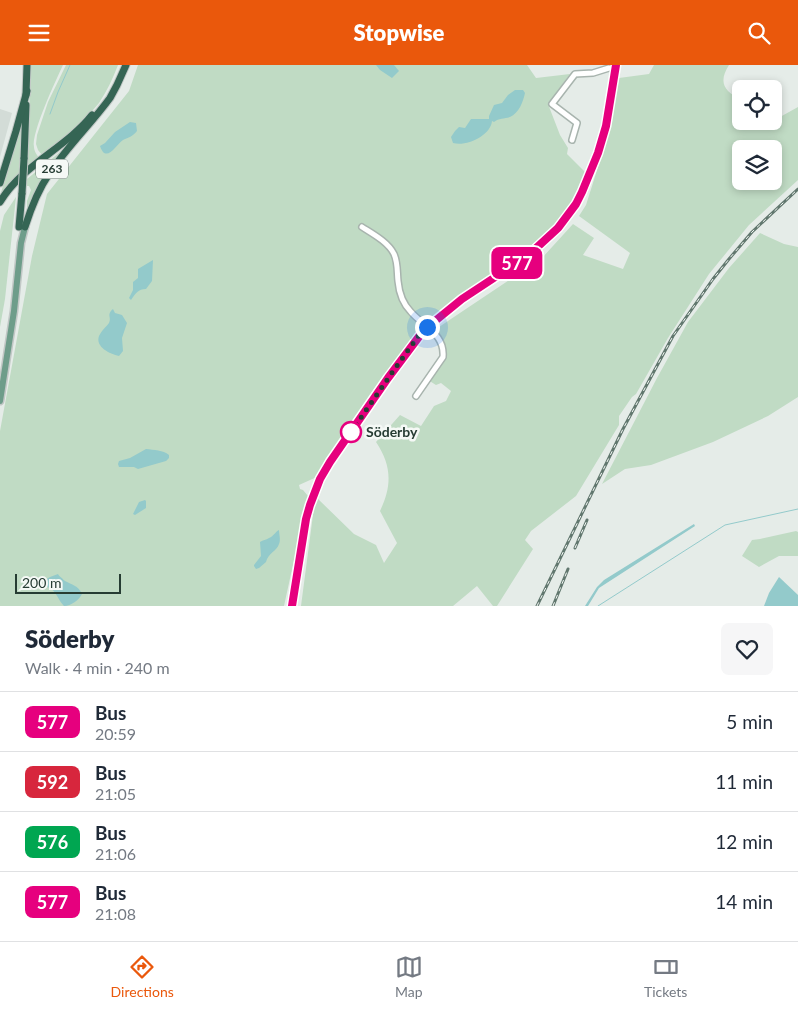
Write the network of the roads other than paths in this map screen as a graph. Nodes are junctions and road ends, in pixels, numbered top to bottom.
1 (27, 65) edge
2 (121, 65) edge
3 (126, 65) edge
4 (612, 67) edge
5 (26, 91) junction
6 (93, 120) junction
7 (572, 140) dead end
8 (0, 183) edge
9 (0, 202) edge
10 (0, 210) edge
11 (22, 227) junction
12 (362, 227) dead end
13 (427, 327) junction
14 (416, 396) dead end
15 (0, 401) edge
16 (292, 606) edge

1 - 5 highway, 263
2 - 9 highway
3 - 6 highway, 263
4 - 7 street
4 - 13 street
5 - 8 highway
5 - 11 highway, 263, bridge
6 - 10 highway
6 - 11 highway, 263
11 - 15 main road, 263
12 - 13 street
13 - 14 street
13 - 16 street

